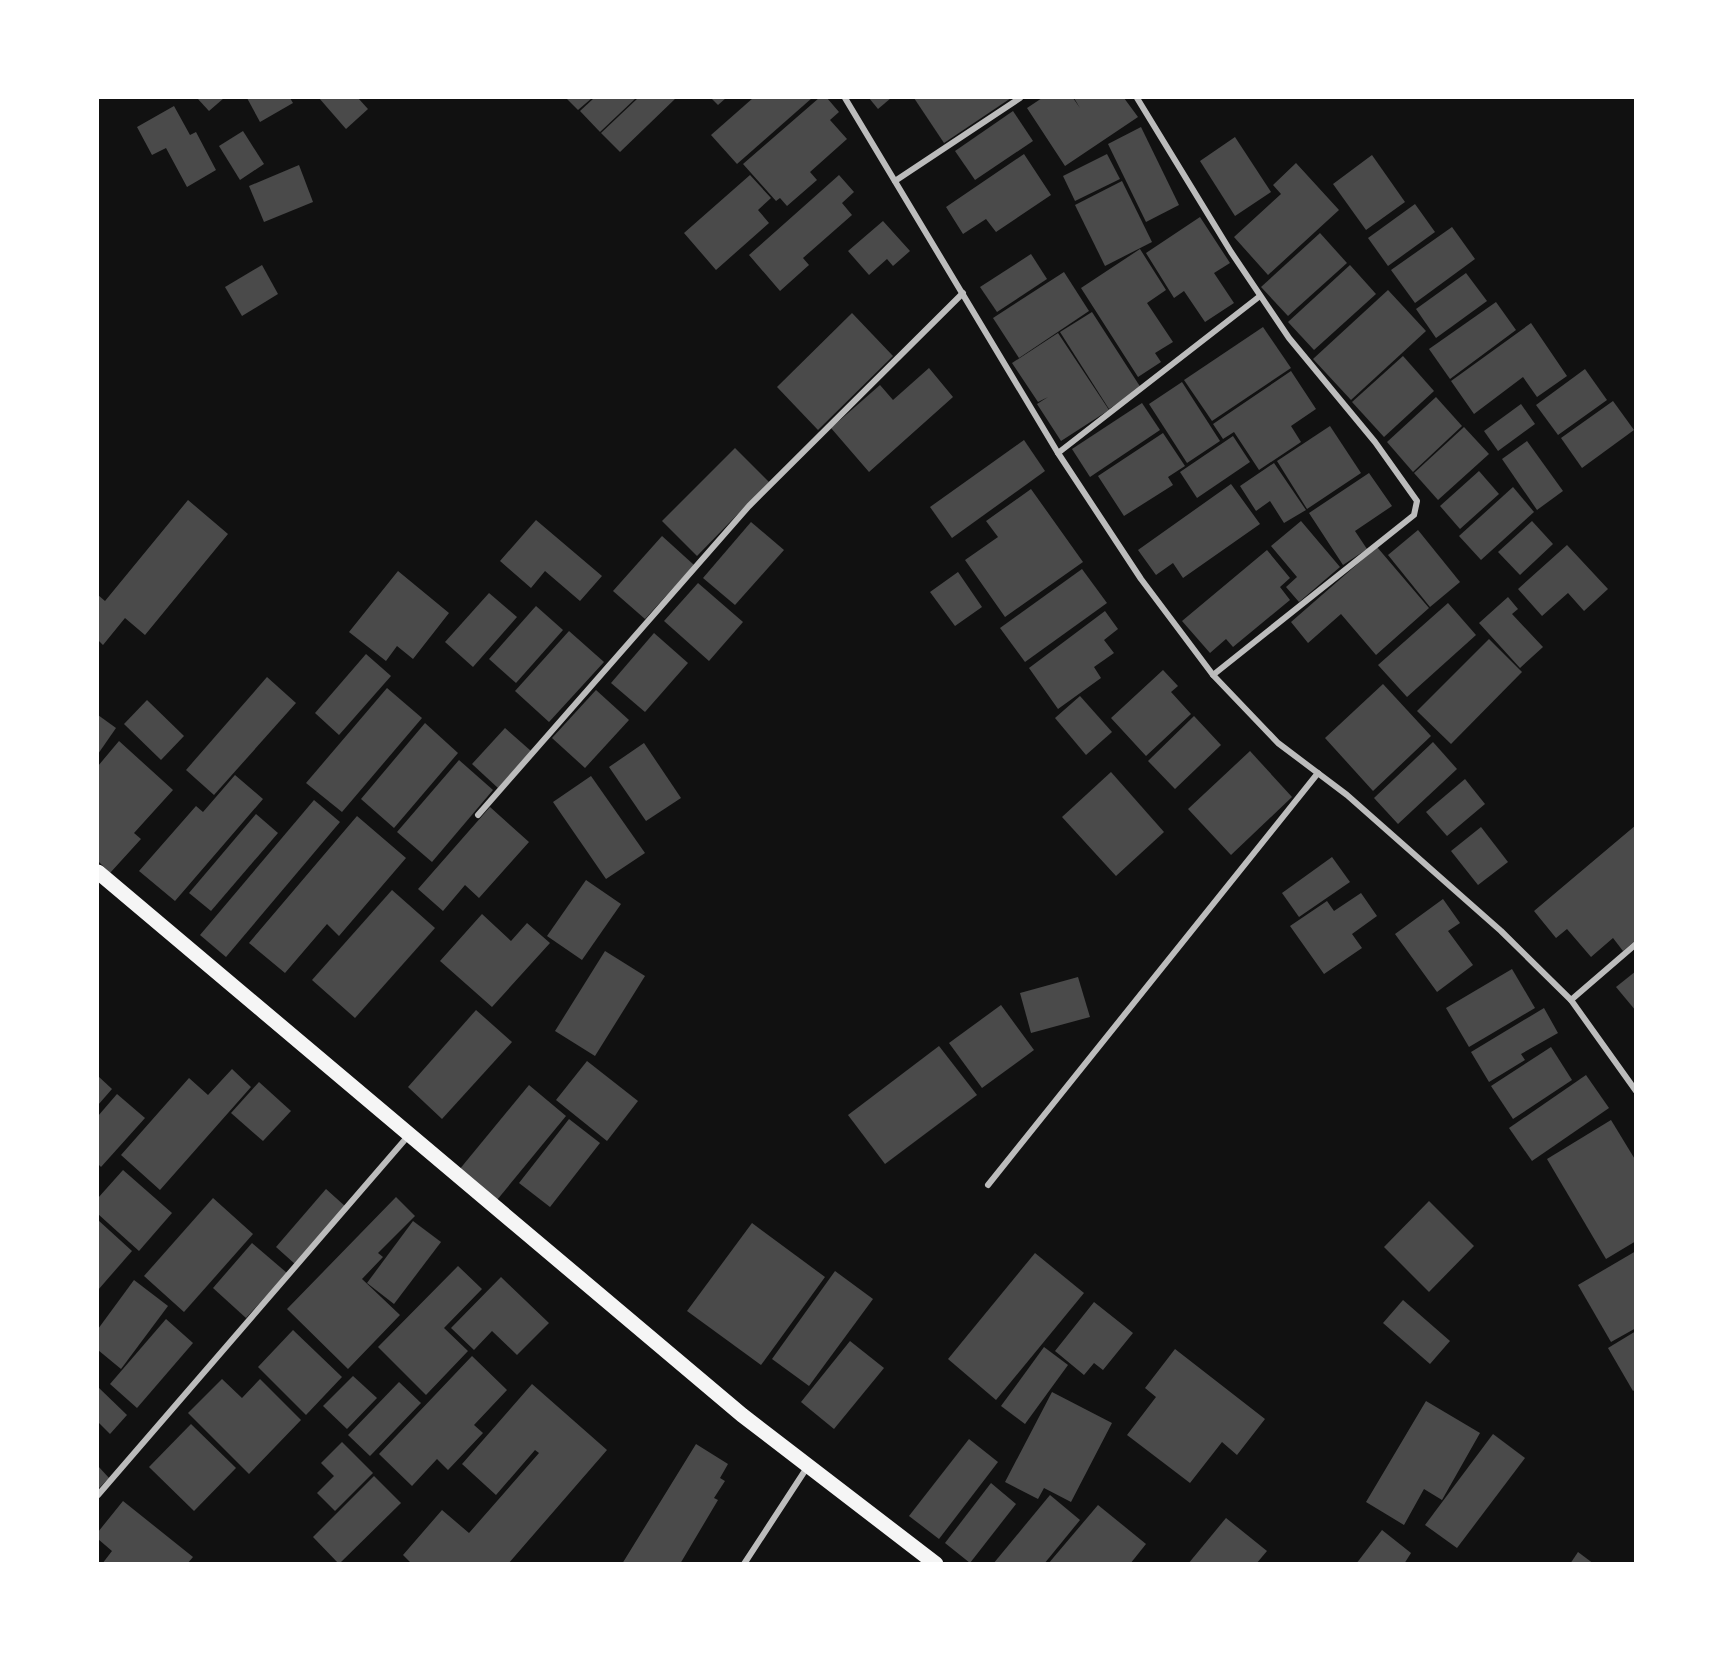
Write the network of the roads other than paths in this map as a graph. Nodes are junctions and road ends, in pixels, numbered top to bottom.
1 (845, 98) edge
2 (1020, 98) edge
3 (1137, 98) edge
4 (895, 181) junction
5 (963, 293) junction
6 (1260, 296) junction
7 (1058, 453) junction
8 (1213, 675) junction
9 (1318, 772) junction
10 (478, 815) dead end
11 (98, 872) edge
12 (1635, 944) edge
13 (1571, 1000) junction
14 (1635, 1091) edge
15 (410, 1135) junction
16 (988, 1185) dead end
17 (808, 1465) junction
18 (98, 1495) edge
19 (744, 1563) edge
20 (936, 1563) edge

1 - 4 street
2 - 4 street
3 - 6 street
4 - 5 street
5 - 7 street
5 - 10 street
6 - 7 street
6 - 8 street
7 - 8 street
8 - 9 street
9 - 13 street
9 - 16 street
11 - 15 main road
12 - 13 street
13 - 14 street
15 - 17 main road
15 - 18 street
17 - 19 street
17 - 20 main road

